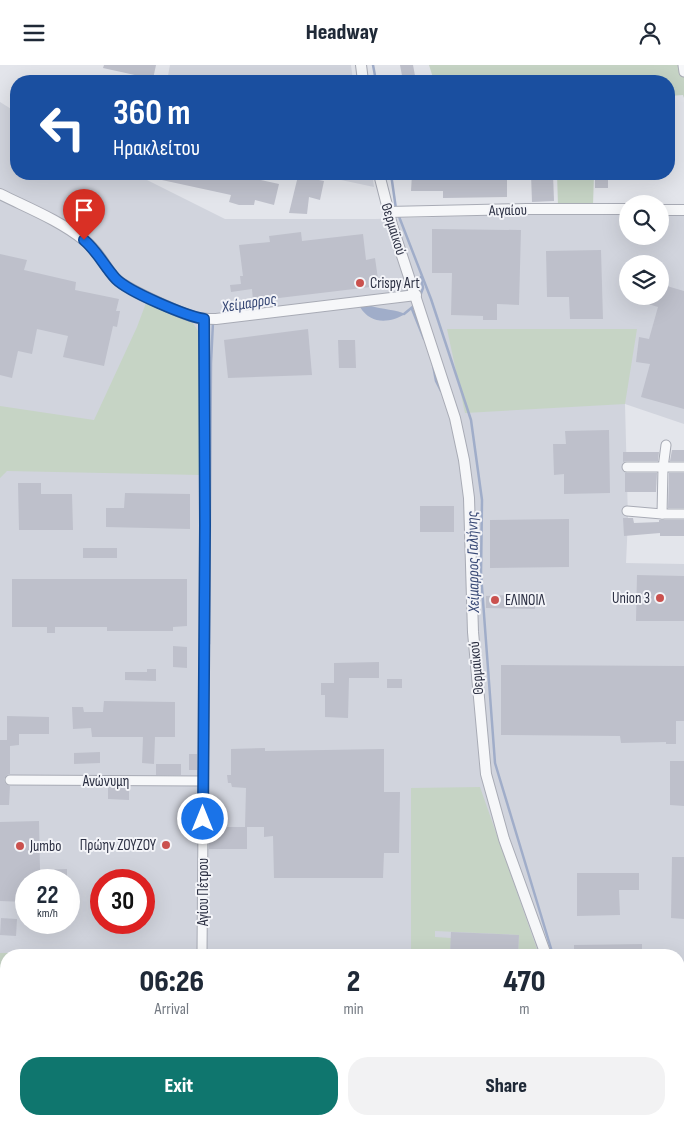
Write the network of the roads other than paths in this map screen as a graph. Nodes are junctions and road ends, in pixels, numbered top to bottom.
1 (683, 65) edge
2 (684, 72) edge
3 (380, 180) edge
4 (0, 194) edge
5 (619, 209) edge
6 (669, 209) edge
7 (684, 210) edge
8 (388, 212) junction
9 (416, 295) junction
10 (204, 319) junction
11 (666, 445) dead end
12 (627, 467) dead end
13 (684, 467) edge
14 (663, 468) junction
15 (627, 511) dead end
16 (662, 514) junction
17 (684, 514) edge
18 (10, 780) dead end
19 (203, 781) junction
20 (202, 949) edge
21 (544, 949) edge

1 - 2 street
3 - 8 street, Θερμαϊκού
4 - 10 street
5 - 8 street, Αιγαίου
6 - 7 street
8 - 9 street, Θερμαϊκού
9 - 10 street
9 - 21 street, Θερμαϊκού
10 - 19 street, Αγίου Πέτρου
11 - 14 street
12 - 14 street
13 - 14 street
14 - 16 street
15 - 16 street
16 - 17 street
18 - 19 street, Ανώνυμη
19 - 20 street, Αγίου Πέτρου

